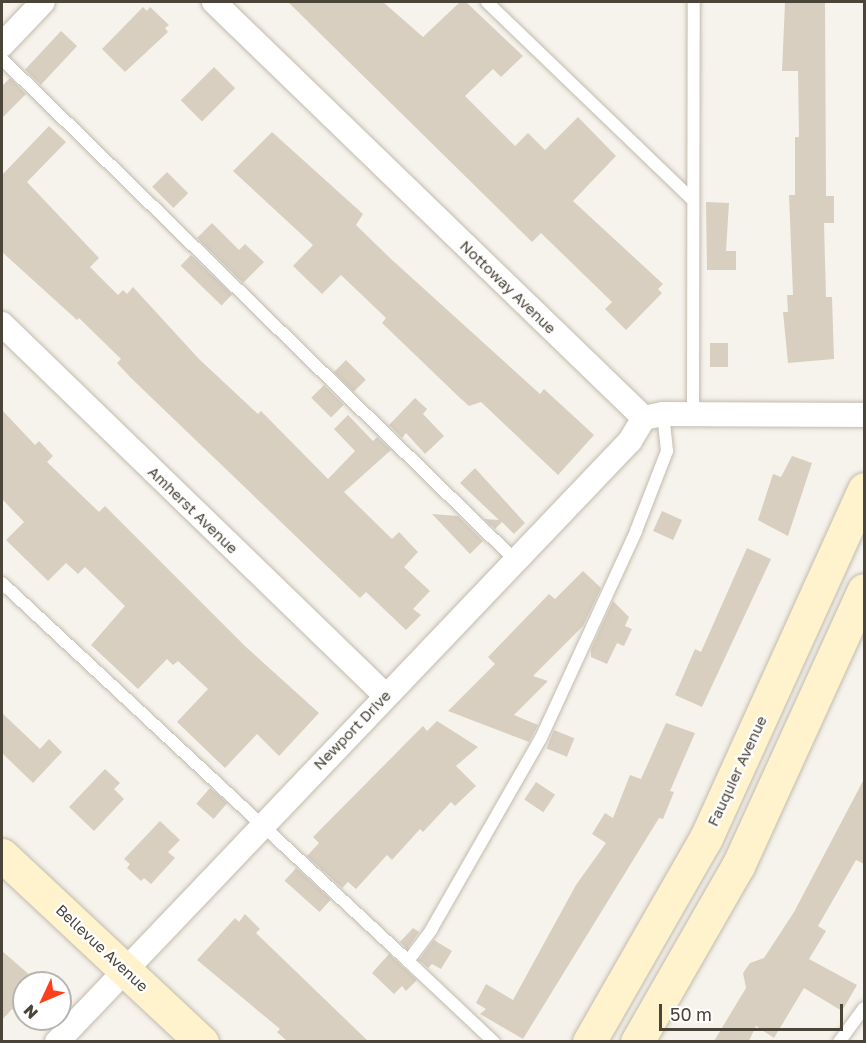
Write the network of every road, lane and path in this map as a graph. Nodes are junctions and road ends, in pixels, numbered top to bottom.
1 (42, 2) edge
2 (214, 2) edge
3 (487, 2) edge
4 (694, 2) edge
5 (2, 45) edge
6 (2, 59) edge
7 (692, 199) junction
8 (2, 324) edge
9 (693, 414) junction
10 (864, 415) edge
11 (654, 416) junction
12 (864, 489) edge
13 (517, 562) junction
14 (2, 583) edge
15 (864, 590) edge
16 (385, 695) junction
17 (262, 823) junction
18 (2, 855) edge
19 (408, 961) junction
20 (125, 970) junction
21 (864, 1008) edge
22 (57, 1041) edge
23 (202, 1041) edge
24 (494, 1041) edge
25 (589, 1041) edge
26 (637, 1041) edge
27 (838, 1041) edge

1 - 5 street
2 - 11 street, Nottoway Avenue
3 - 7 lane
4 - 7 lane
6 - 13 lane
7 - 9 lane
8 - 16 street, Amherst Avenue
9 - 10 street
9 - 11 street
11 - 13 street, Newport Drive
11 - 19 lane
12 - 25 street, Fauquier Avenue
13 - 16 street, Newport Drive
14 - 17 lane
15 - 26 street
16 - 17 street, Newport Drive
17 - 19 lane
17 - 20 street, Newport Drive
18 - 20 street, Bellevue Avenue
19 - 24 lane
20 - 22 street, Newport Drive
20 - 23 street, Bellevue Avenue
21 - 27 lane

